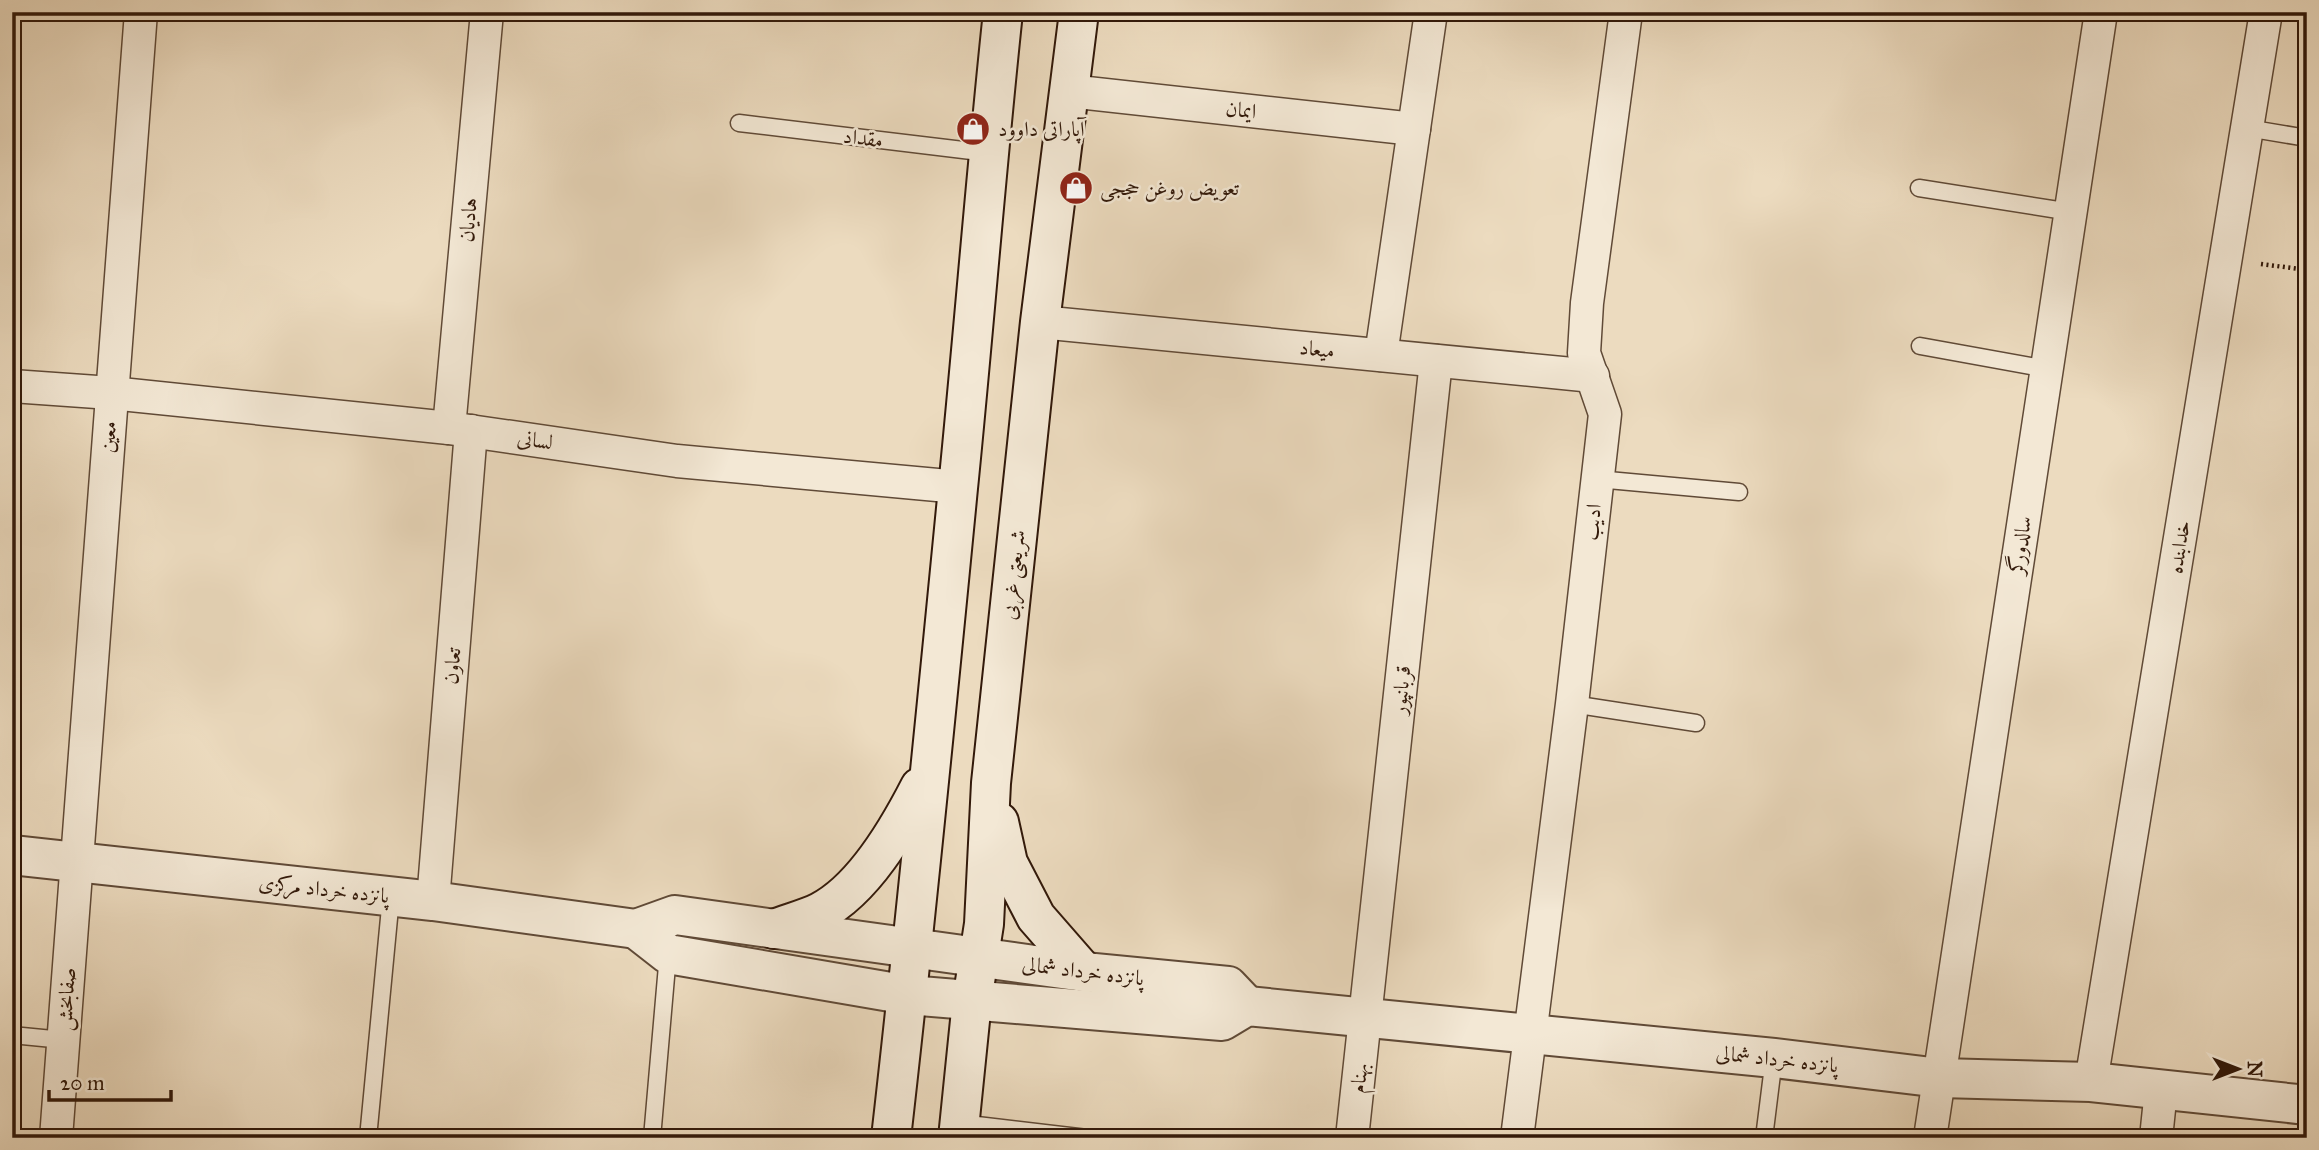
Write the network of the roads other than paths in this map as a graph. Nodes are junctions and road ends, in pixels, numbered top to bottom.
1 (141, 12) edge
2 (487, 12) edge
3 (1003, 12) edge
4 (1079, 12) edge
5 (1431, 12) edge
6 (1626, 12) edge
7 (2101, 12) edge
8 (2266, 12) edge
9 (1069, 91) junction
10 (739, 123) dead end
11 (2247, 128) junction
12 (1414, 130) junction
13 (2307, 138) edge
14 (988, 153) junction
15 (1919, 188) dead end
16 (2071, 212) junction
17 (1040, 322) junction
18 (1920, 346) dead end
19 (1381, 355) junction
20 (1436, 361) junction
21 (2047, 369) junction
22 (1593, 376) junction
23 (12, 386) edge
24 (111, 393) junction
25 (460, 429) junction
26 (1597, 479) junction
27 (959, 486) junction
28 (1739, 492) dead end
29 (1572, 704) junction
30 (1696, 723) dead end
31 (929, 769) junction
32 (990, 783) junction
33 (12, 855) edge
34 (76, 861) junction
35 (391, 897) junction
36 (433, 901) junction
37 (636, 929) junction
38 (774, 929) junction
39 (911, 948) junction
40 (668, 954) junction
41 (978, 957) junction
42 (1084, 972) junction
43 (908, 995) junction
44 (972, 1001) junction
45 (1247, 1006) junction
46 (1366, 1019) junction
47 (12, 1035) edge
48 (1529, 1035) junction
49 (63, 1040) junction
50 (1774, 1058) junction
51 (1940, 1078) junction
52 (2091, 1082) junction
53 (2161, 1090) junction
54 (2307, 1105) edge
55 (959, 1130) edge
56 (56, 1138) edge
57 (368, 1138) edge
58 (652, 1138) edge
59 (891, 1138) edge
60 (1087, 1138) edge
61 (1352, 1138) edge
62 (1517, 1138) edge
63 (1763, 1138) edge
64 (1930, 1138) edge
65 (2156, 1138) edge

1 - 24 street, معین
2 - 25 street, هادیان
3 - 14 street
4 - 9 street, شریعتی غربی
5 - 12 street
6 - 22 street, ادیب
7 - 16 street, سالدورگر
8 - 11 street, خدابنده
9 - 12 street, ایمان
9 - 17 street, شریعتی غربی
10 - 14 lane, مقداد
11 - 13 lane
11 - 52 street, خدابنده
12 - 19 street
14 - 27 street
15 - 16 lane
16 - 21 street, سالدورگر
17 - 19 street, میعاد
17 - 32 street, شریعتی غربی
18 - 21 lane
19 - 20 street, میعاد
20 - 22 street, میعاد
20 - 46 street, قربانپور
21 - 51 street, سالدورگر
22 - 26 street, ادیب
23 - 24 street, لسانی
24 - 25 street, لسانی
24 - 34 street, معین
25 - 27 street, لسانی
25 - 36 street, تعاون
26 - 28 lane
26 - 29 street, ادیب
27 - 31 street
29 - 30 lane
29 - 48 street, ادیب
31 - 38 street
31 - 39 street
32 - 41 street, شریعتی غربی
32 - 42 street
33 - 34 street, پانزده خرداد مرکزی
34 - 35 street, پانزده خرداد مرکزی
34 - 49 street, صفابخش
35 - 36 street, پانزده خرداد مرکزی
35 - 57 lane
36 - 37 street, پانزده خرداد مرکزی
37 - 38 street, پانزده خرداد مرکزی
37 - 40 street
38 - 39 street, پانزده خرداد مرکزی
39 - 41 street, پانزده خرداد شمالی
39 - 43 street
40 - 43 street
40 - 58 lane
41 - 42 street, پانزده خرداد شمالی
41 - 44 street, شریعتی غربی
42 - 45 street, پانزده خرداد شمالی
43 - 44 street, پانزده خرداد شمالی
43 - 59 street
44 - 45 street, پانزده خرداد شمالی
44 - 55 street, شریعتی غربی
45 - 46 street, پانزده خرداد شمالی
46 - 48 street, پانزده خرداد شمالی
46 - 61 street, بهنام
47 - 49 lane
48 - 50 street, پانزده خرداد شمالی
48 - 62 street, ادیب
49 - 56 street, صفابخش
50 - 51 street, پانزده خرداد شمالی
50 - 63 lane
51 - 52 street, پانزده خرداد شمالی
51 - 64 street
52 - 53 street, پانزده خرداد شمالی
53 - 54 street, پانزده خرداد شمالی
53 - 65 street
55 - 60 lane

